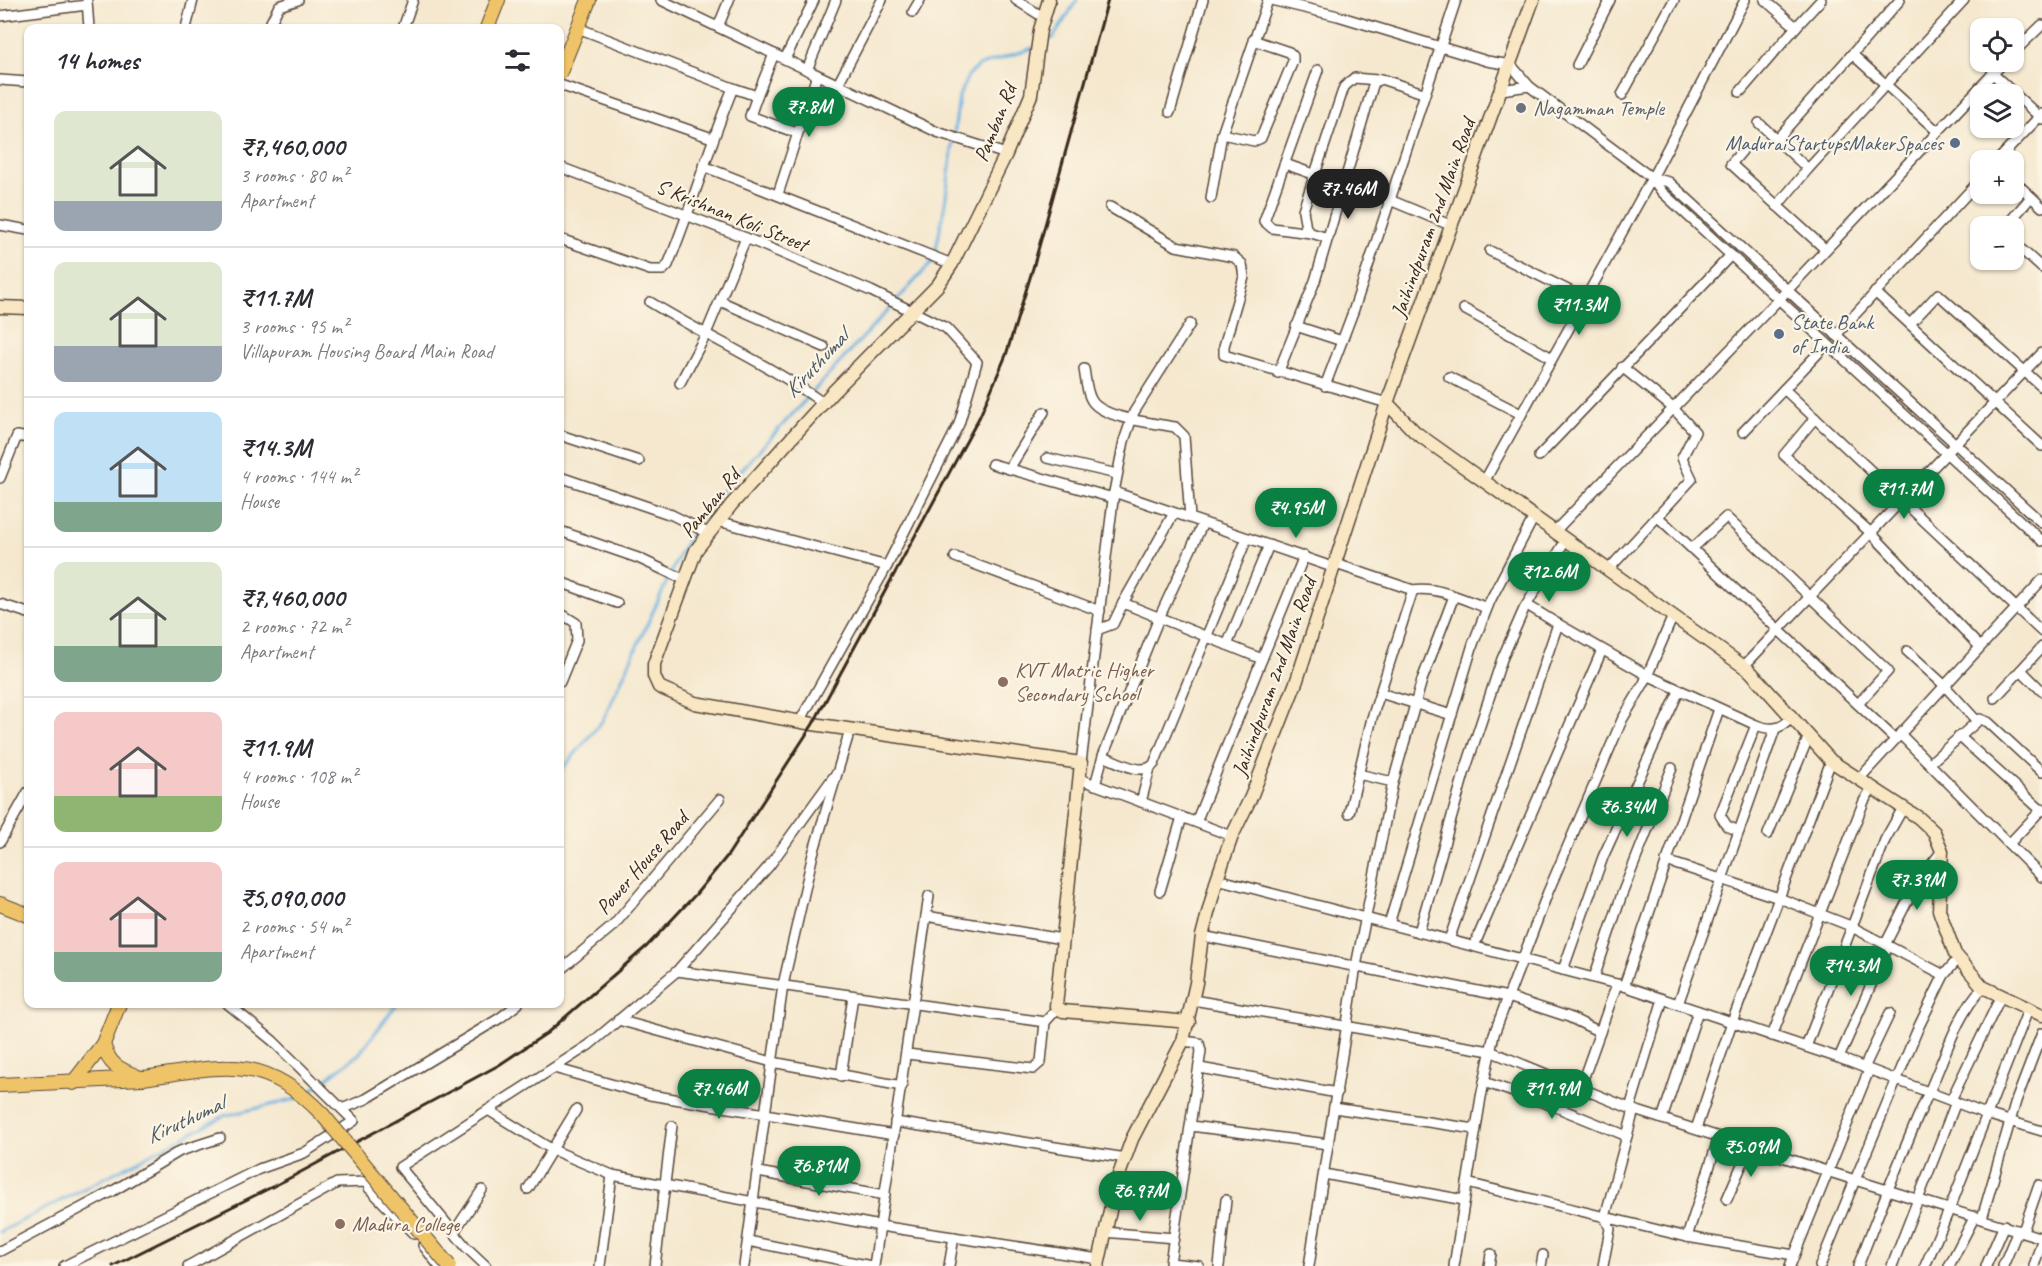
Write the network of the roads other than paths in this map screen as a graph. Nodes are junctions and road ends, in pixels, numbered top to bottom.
1 (194, 0) edge
2 (298, 0) edge
3 (413, 0) edge
4 (498, 0) edge
5 (589, 0) edge
6 (661, 0) edge
7 (729, 0) edge
8 (814, 0) edge
9 (836, 0) edge
10 (882, 0) edge
11 (920, 0) edge
12 (1016, 0) edge
13 (1049, 0) edge
14 (1203, 0) edge
15 (1269, 0) edge
16 (1454, 0) edge
17 (1533, 0) edge
18 (1610, 0) edge
19 (1674, 0) edge
20 (1745, 0) edge
21 (1765, 0) edge
22 (1821, 0) edge
23 (1900, 0) edge
24 (1964, 0) edge
25 (87, 2) edge
26 (914, 12) dead end
27 (0, 16) edge
28 (1042, 23) junction
29 (89, 24) edge
30 (187, 24) edge
31 (270, 24) edge
32 (404, 24) edge
33 (489, 24) edge
34 (2042, 25) edge
35 (718, 27) junction
36 (1796, 27) junction
37 (578, 28) junction
38 (1253, 40) junction
39 (2024, 42) edge
40 (1438, 48) junction
41 (774, 54) junction
42 (1852, 54) junction
43 (785, 59) junction
44 (564, 62) edge
45 (1511, 64) junction
46 (1577, 65) dead end
47 (807, 70) junction
48 (1318, 70) dead end
49 (1992, 73) joint
50 (818, 75) junction
51 (0, 80) edge
52 (1377, 80) junction
53 (24, 82) edge
54 (838, 84) junction
55 (1886, 84) junction
56 (564, 86) edge
57 (1529, 86) junction
58 (733, 88) junction
59 (1501, 90) junction
60 (1740, 92) dead end
61 (1423, 93) junction
62 (1622, 95) dead end
63 (757, 96) junction
64 (1170, 112) dead end
65 (2041, 116) edge
66 (1759, 123) dead end
67 (1937, 131) junction
68 (797, 133) junction
69 (1222, 134) junction
70 (712, 138) junction
71 (1777, 139) junction
72 (2008, 150) edge
73 (1742, 151) dead end
74 (1006, 154) junction
75 (1285, 164) junction
76 (704, 166) junction
77 (564, 168) edge
78 (1808, 169) junction
79 (1316, 175) junction
80 (1652, 178) junction
81 (1344, 181) junction
82 (2024, 190) edge
83 (1970, 191) edge
84 (778, 194) junction
85 (2031, 197) junction
86 (1211, 198) dead end
87 (1391, 199) junction
88 (1777, 206) junction
89 (1110, 207) dead end
90 (2042, 207) edge
91 (689, 215) junction
92 (2015, 216) edge
93 (0, 225) edge
94 (1450, 225) junction
95 (24, 229) edge
96 (1311, 233) junction
97 (746, 238) junction
98 (1328, 238) junction
99 (564, 240) edge
100 (1825, 249) junction
101 (1490, 251) dead end
102 (2024, 252) edge
103 (1731, 255) junction
104 (947, 261) junction
105 (2042, 268) edge
106 (1788, 290) junction
107 (1875, 291) junction
108 (1584, 298) junction
109 (1779, 300) junction
110 (720, 301) junction
111 (650, 302) dead end
112 (0, 307) edge
113 (24, 308) edge
114 (1464, 309) dead end
115 (908, 311) junction
116 (1190, 324) dead end
117 (1910, 324) junction
118 (1296, 326) junction
119 (1836, 335) junction
120 (705, 336) junction
121 (1342, 341) junction
122 (1827, 344) junction
123 (824, 347) dead end
124 (2042, 352) edge
125 (1552, 358) junction
126 (1622, 367) junction
127 (1084, 369) dead end
128 (2025, 370) junction
129 (1278, 373) junction
130 (1449, 377) dead end
131 (680, 383) dead end
132 (1325, 386) junction
133 (2042, 387) edge
134 (1784, 389) junction
135 (820, 401) junction
136 (1387, 403) junction
137 (1994, 403) junction
138 (1673, 408) junction
139 (1044, 412) dead end
140 (1521, 414) junction
141 (1815, 418) junction
142 (1131, 419) junction
143 (1743, 432) dead end
144 (564, 436) edge
145 (24, 437) edge
146 (1956, 445) junction
147 (2042, 446) edge
148 (1948, 454) junction
149 (1539, 456) dead end
150 (1047, 458) dead end
151 (639, 461) dead end
152 (992, 464) dead end
153 (1009, 469) junction
154 (1117, 474) junction
155 (0, 478) edge
156 (564, 478) edge
157 (1484, 482) junction
158 (1113, 495) junction
159 (1902, 500) junction
160 (1174, 513) junction
161 (1657, 516) junction
162 (1534, 517) junction
163 (1190, 518) junction
164 (718, 521) junction
165 (1203, 523) junction
166 (2042, 523) edge
167 (564, 532) edge
168 (705, 532) junction
169 (1554, 532) junction
170 (1871, 532) junction
171 (1246, 538) junction
172 (1566, 540) junction
173 (2042, 541) edge
174 (1269, 545) junction
175 (1693, 548) junction
176 (1304, 556) junction
177 (955, 557) dead end
178 (1335, 566) junction
179 (887, 567) junction
180 (1608, 570) junction
181 (680, 577) junction
182 (2042, 580) edge
183 (564, 583) edge
184 (1413, 590) junction
185 (1454, 596) junction
186 (1810, 597) junction
187 (1491, 601) junction
188 (617, 603) dead end
189 (1123, 603) junction
190 (0, 604) edge
191 (2015, 608) junction
192 (1524, 610) junction
193 (1100, 611) junction
194 (24, 612) edge
195 (564, 616) edge
196 (1673, 616) junction
197 (1159, 618) junction
198 (1557, 628) junction
199 (1097, 630) junction
200 (1778, 630) junction
201 (2042, 632) edge
202 (1207, 637) junction
203 (1227, 645) junction
204 (1980, 646) junction
205 (2042, 647) edge
206 (1907, 651) dead end
207 (1601, 654) junction
208 (1262, 659) junction
209 (1743, 667) junction
210 (2021, 670) junction
211 (564, 671) edge
212 (1645, 679) junction
213 (1944, 685) junction
214 (2042, 691) edge
215 (1380, 693) junction
216 (1677, 695) junction
217 (1995, 698) dead end
218 (1415, 704) junction
219 (1858, 704) junction
220 (1718, 712) junction
221 (1452, 715) junction
222 (1792, 718) junction
223 (1976, 720) junction
224 (800, 721) junction
225 (1755, 728) junction
226 (850, 730) junction
227 (1773, 734) junction
228 (1809, 736) junction
229 (1898, 736) junction
230 (1959, 736) junction
231 (1103, 756) junction
232 (1081, 763) junction
233 (1930, 764) junction
234 (1828, 767) junction
235 (1150, 768) junction
236 (1672, 768) dead end
237 (2042, 772) edge
238 (1358, 774) junction
239 (835, 775) junction
240 (1080, 779) junction
241 (1859, 779) junction
242 (1393, 782) junction
243 (1095, 785) junction
244 (1868, 795) junction
245 (24, 799) edge
246 (720, 799) dead end
247 (1141, 802) junction
248 (2042, 810) edge
249 (1349, 813) dead end
250 (1898, 816) junction
251 (1182, 817) junction
252 (1196, 822) junction
253 (1739, 831) junction
254 (1768, 834) dead end
255 (1232, 837) junction
256 (0, 842) edge
257 (2009, 844) junction
258 (1942, 851) junction
259 (1666, 861) junction
260 (2042, 877) edge
261 (1217, 879) junction
262 (1722, 879) junction
263 (1160, 891) dead end
264 (929, 896) dead end
265 (1779, 898) junction
266 (0, 904) edge
267 (24, 913) edge
268 (1821, 915) junction
269 (926, 916) junction
270 (1364, 917) junction
271 (1389, 924) junction
272 (1853, 928) junction
273 (1419, 932) junction
274 (1202, 936) junction
275 (1062, 939) junction
276 (1449, 940) junction
277 (1887, 945) junction
278 (1474, 946) junction
279 (1522, 959) junction
280 (1955, 962) junction
281 (1356, 966) junction
282 (564, 967) edge
283 (1563, 970) junction
284 (677, 971) junction
285 (1944, 975) junction
286 (1594, 978) junction
287 (783, 985) junction
288 (1620, 985) junction
289 (1978, 993) junction
290 (853, 996) junction
291 (2001, 996) junction
292 (1508, 997) junction
293 (1663, 999) junction
294 (1193, 1000) junction
295 (913, 1003) junction
296 (1678, 1004) junction
297 (117, 1008) edge
298 (232, 1008) edge
299 (513, 1008) edge
300 (1058, 1008) junction
301 (1698, 1011) junction
302 (1890, 1013) dead end
303 (2042, 1015) edge
304 (2024, 1018) junction
305 (618, 1020) junction
306 (1045, 1022) junction
307 (1189, 1022) junction
308 (1732, 1022) junction
309 (1348, 1027) junction
310 (1600, 1032) junction
311 (2042, 1033) edge
312 (1773, 1036) junction
313 (1183, 1041) junction
314 (103, 1044) junction
315 (1806, 1047) junction
316 (1490, 1051) junction
317 (907, 1054) junction
318 (1839, 1058) junction
319 (772, 1062) junction
320 (554, 1068) junction
321 (1200, 1068) junction
322 (1867, 1069) junction
323 (841, 1076) junction
324 (143, 1078) junction
325 (1898, 1080) junction
326 (1484, 1082) junction
327 (73, 1083) junction
328 (0, 1085) edge
329 (902, 1086) junction
330 (1580, 1088) junction
331 (1929, 1092) junction
332 (1337, 1093) junction
333 (1953, 1101) junction
334 (1334, 1107) junction
335 (342, 1109) junction
336 (1632, 1109) junction
337 (488, 1110) junction
338 (576, 1110) dead end
339 (1986, 1113) junction
340 (766, 1114) junction
341 (1662, 1119) junction
342 (2010, 1121) junction
343 (895, 1122) junction
344 (672, 1126) dead end
345 (1191, 1126) junction
346 (1475, 1129) junction
347 (1696, 1129) junction
348 (2042, 1130) edge
349 (894, 1135) junction
350 (1627, 1136) junction
351 (1719, 1137) junction
352 (220, 1138) dead end
353 (1329, 1144) junction
354 (1750, 1146) junction
355 (553, 1150) junction
356 (1126, 1158) junction
357 (1827, 1171) junction
358 (758, 1172) junction
359 (1324, 1174) junction
360 (612, 1175) junction
361 (1855, 1180) junction
362 (1467, 1184) junction
363 (663, 1185) junction
364 (2039, 1185) dead end
365 (528, 1189) dead end
366 (482, 1190) dead end
367 (1888, 1190) junction
368 (885, 1195) junction
369 (1917, 1198) junction
370 (1727, 1199) dead end
371 (1226, 1200) dead end
372 (1464, 1200) junction
373 (753, 1203) junction
374 (1950, 1208) junction
375 (1605, 1217) junction
376 (1978, 1217) junction
377 (2004, 1225) junction
378 (880, 1226) junction
379 (2021, 1231) junction
380 (454, 1232) junction
381 (1104, 1232) junction
382 (954, 1237) junction
383 (1687, 1237) junction
384 (1174, 1238) junction
385 (2042, 1239) edge
386 (748, 1241) junction
387 (0, 1251) edge
388 (1491, 1254) dead end
389 (1794, 1255) junction
390 (1543, 1256) dead end
391 (1098, 1263) edge
392 (64, 1266) edge
393 (188, 1266) edge
394 (439, 1266) edge
395 (449, 1266) edge
396 (486, 1266) edge
397 (600, 1266) edge
398 (654, 1266) edge
399 (744, 1266) edge
400 (873, 1266) edge
401 (950, 1266) edge
402 (1199, 1266) edge
403 (1219, 1266) edge
404 (1309, 1266) edge
405 (1454, 1266) edge
406 (1489, 1266) edge
407 (1541, 1266) edge
408 (1603, 1266) edge
409 (1790, 1266) edge
410 (1820, 1266) edge
411 (1858, 1266) edge
412 (1892, 1266) edge
413 (1925, 1266) edge
414 (1949, 1266) edge
415 (1986, 1266) edge
416 (2003, 1266) edge
417 (2034, 1266) edge

1 - 30 street
2 - 31 street
3 - 32 street
4 - 33 main road
5 - 37 main road
6 - 35 street
7 - 35 street
8 - 43 street
9 - 47 street
10 - 54 street
11 - 26 street
12 - 28 street
13 - 28 street, Pamban Rd
14 - 64 street
15 - 38 street
15 - 40 street
16 - 40 street
17 - 45 street, Jaihindpuram 2nd Main Road
18 - 46 street
19 - 62 street
20 - 80 street
21 - 36 street
22 - 36 street
23 - 42 street
24 - 55 street
25 - 27 street
25 - 29 street
28 - 74 street, Pamban Rd
34 - 39 street
35 - 41 street
36 - 60 street
37 - 44 main road
37 - 58 street
38 - 69 street
38 - 69 street
40 - 45 street
40 - 61 street
41 - 43 street
41 - 63 street
42 - 55 street
42 - 71 street
43 - 47 street
45 - 57 street
45 - 59 street, Jaihindpuram 2nd Main Road
47 - 50 street
48 - 75 street
49 - 65 street
49 - 67 street
50 - 54 street
50 - 68 street
51 - 53 street
52 - 61 street
52 - 79 street
52 - 81 street
54 - 74 street
55 - 67 street
55 - 78 street
56 - 70 street
57 - 59 street
57 - 80 street
58 - 63 street
58 - 70 street
59 - 94 street, Jaihindpuram 2nd Main Road
61 - 87 street
63 - 68 street
65 - 72 street
66 - 71 street
67 - 100 street
68 - 84 street
69 - 86 street
70 - 76 street
71 - 78 street
73 - 88 street
74 - 104 street, Pamban Rd
75 - 79 street
75 - 96 street
76 - 84 street
76 - 91 street
77 - 91 street, S Krishnan Koli Street
78 - 88 street
79 - 96 street
80 - 103 street
80 - 106 street
80 - 108 street
81 - 87 street
81 - 98 street
82 - 85 street
83 - 107 street
84 - 104 street
85 - 90 street
85 - 92 street
87 - 94 street
87 - 121 street
88 - 100 street
89 - 129 street
91 - 97 street, S Krishnan Koli Street
91 - 99 street
93 - 95 street
94 - 136 street, Jaihindpuram 2nd Main Road
96 - 98 street
97 - 110 street
97 - 115 street, S Krishnan Koli Street
98 - 118 street
100 - 106 street
101 - 108 street
102 - 105 street
103 - 109 street
103 - 126 street
104 - 115 street, Pamban Rd
106 - 109 street
106 - 119 street
107 - 117 street
107 - 119 street
108 - 125 street
109 - 122 street
109 - 138 street
110 - 120 street
110 - 123 street
111 - 120 street
112 - 113 street
114 - 125 street
115 - 135 street, Pamban Rd
115 - 179 street, S Krishnan Koli Street
116 - 142 street
117 - 128 street
117 - 137 street
118 - 121 street
118 - 129 street
119 - 146 street
120 - 131 street
120 - 135 street
121 - 132 street
122 - 134 street
122 - 148 street
124 - 128 street
125 - 140 street
126 - 138 street
126 - 149 street
127 - 142 street
128 - 133 street
128 - 137 street
129 - 132 street
130 - 140 street
132 - 136 street
134 - 141 street
134 - 143 street
135 - 164 street, Pamban Rd
136 - 157 street
136 - 178 street, Jaihindpuram 2nd Main Road
137 - 146 street
137 - 147 street
138 - 161 street
138 - 169 street
139 - 153 street
140 - 157 street
141 - 159 street
141 - 170 street
142 - 154 street
142 - 163 street
144 - 151 street
145 - 155 street
146 - 148 street
146 - 166 street
148 - 159 street
148 - 173 street
150 - 154 street
152 - 153 street
153 - 158 street
154 - 158 street
156 - 168 street
157 - 162 street
158 - 160 street
158 - 193 street
159 - 170 street
159 - 191 street
160 - 163 street
160 - 189 street
161 - 175 street
161 - 180 street
162 - 169 street
162 - 187 street
163 - 165 street
164 - 168 street, Pamban Rd
164 - 179 street
165 - 171 street
165 - 197 street
167 - 181 street
168 - 181 street, Pamban Rd
169 - 172 street
170 - 186 street
170 - 204 street
171 - 174 street
171 - 202 street
172 - 180 street
172 - 192 street
174 - 176 street
174 - 203 street
175 - 186 street
175 - 200 street
176 - 178 street
176 - 208 street
177 - 193 street
178 - 184 street
178 - 255 street, Jaihindpuram 2nd Main Road
179 - 224 street
180 - 196 street
181 - 224 street, Pamban Rd
182 - 191 street
183 - 188 street
184 - 185 street
184 - 215 street
185 - 187 street
185 - 218 street
186 - 200 street
186 - 219 street
187 - 221 street
189 - 197 street
189 - 199 street
190 - 194 street
191 - 201 street
191 - 204 street
192 - 198 street
192 - 273 street
193 - 199 street
195 - 211 street
196 - 209 street
196 - 212 street
197 - 202 street
197 - 231 street
198 - 207 street
198 - 276 street
199 - 232 street
200 - 209 street
200 - 219 street
202 - 203 street
202 - 235 street
203 - 208 street
204 - 213 street
205 - 210 street
206 - 213 street
207 - 212 street
207 - 278 street
208 - 252 street
209 - 222 street
210 - 214 street
210 - 217 street
212 - 216 street
212 - 279 street
213 - 223 street
213 - 229 street
215 - 218 street
215 - 238 street
216 - 220 street
216 - 283 street
218 - 221 street
218 - 242 street
219 - 229 street
220 - 225 street
220 - 259 street
221 - 271 street
222 - 227 street
222 - 228 street
223 - 230 street
223 - 237 street
224 - 226 street, Pamban Rd
225 - 227 street
225 - 253 street
226 - 232 street, Pamban Rd
226 - 239 street
227 - 253 street
228 - 234 street
228 - 254 street
229 - 233 street
229 - 241 street
230 - 233 street
230 - 248 street
231 - 235 street
231 - 243 street
232 - 240 street
233 - 257 street
234 - 241 street
234 - 265 street
235 - 247 street
236 - 286 street
238 - 242 street
238 - 249 street
239 - 284 street
239 - 287 street
240 - 243 street
240 - 275 street
241 - 244 street
242 - 270 street
243 - 247 street
244 - 250 street
244 - 268 street
245 - 256 street
246 - 282 street, Power House Road
247 - 251 street
248 - 257 street
250 - 258 street
250 - 272 street
251 - 252 street
251 - 263 street
252 - 255 street
253 - 262 street
255 - 261 street, Jaihindpuram 2nd Main Road
257 - 260 street
258 - 277 street
258 - 280 street
259 - 262 street
259 - 288 street
261 - 270 street
261 - 274 street, Jaihindpuram 2nd Main Road
262 - 265 street
262 - 296 street
264 - 269 street
265 - 268 street
265 - 308 street
266 - 267 main road
268 - 272 street
268 - 312 street
269 - 275 street
269 - 295 street
270 - 271 street
270 - 281 street
271 - 273 street
272 - 277 street
272 - 315 street
273 - 276 street
274 - 281 street
274 - 294 street, Jaihindpuram 2nd Main Road
275 - 300 street
276 - 278 street
277 - 285 street
277 - 318 street
278 - 279 street
279 - 283 street
279 - 292 street
280 - 285 street
280 - 289 street
281 - 292 street
281 - 309 street
283 - 286 street
284 - 287 street
284 - 305 street
285 - 325 street
286 - 288 street
287 - 290 street
287 - 319 street
288 - 293 street
288 - 310 street
289 - 291 street
289 - 331 street
290 - 295 street
290 - 323 street
291 - 304 street
291 - 333 street
292 - 310 street
292 - 316 street
293 - 296 street
293 - 336 street
294 - 307 street, Jaihindpuram 2nd Main Road
294 - 309 street
295 - 306 street
295 - 317 street
296 - 301 street
297 - 314 main road
298 - 335 street
299 - 335 street
300 - 306 street
300 - 307 street
301 - 308 street
301 - 341 street
302 - 322 street
303 - 304 street
304 - 339 street
305 - 319 street
305 - 320 street
306 - 317 street
307 - 313 street, Jaihindpuram 2nd Main Road
308 - 312 street
308 - 347 street
309 - 316 street
309 - 332 street
310 - 330 street
311 - 342 street
312 - 315 street
313 - 321 street
313 - 356 street, Jaihindpuram 2nd Main Road
314 - 324 main road
314 - 327 main road
315 - 318 street
316 - 326 street
316 - 330 street
317 - 329 street
318 - 322 street
319 - 323 street
319 - 340 street
320 - 337 street
320 - 340 street
321 - 332 street
321 - 345 street
322 - 325 street
322 - 357 street
323 - 329 street
324 - 327 main road
324 - 395 main road, bridge
325 - 331 street
325 - 361 street
326 - 346 street
326 - 350 street
327 - 328 main road
329 - 343 street
330 - 336 street
331 - 333 street
331 - 367 street
332 - 334 street
333 - 339 street
333 - 369 street
334 - 346 street
334 - 353 street
335 - 392 street
336 - 341 street
336 - 350 street
337 - 355 street
337 - 380 street
338 - 355 street
339 - 342 street
339 - 374 street
340 - 349 street
340 - 358 street
341 - 347 street
342 - 348 street
342 - 376 street
343 - 349 street
343 - 356 street
344 - 363 street
345 - 353 street
345 - 384 street
346 - 362 street
347 - 351 street
349 - 368 street
350 - 375 street
351 - 354 street
351 - 383 street
352 - 387 street
353 - 359 street
354 - 357 street
354 - 370 street
355 - 360 street
355 - 365 street
356 - 381 street, Jaihindpuram 2nd Main Road
357 - 361 street
357 - 389 street
358 - 368 street
358 - 373 street
359 - 372 street
359 - 404 street
360 - 363 street
360 - 397 street
361 - 367 street
361 - 410 street
362 - 372 street
362 - 375 street
363 - 373 street
363 - 398 street
364 - 379 street
366 - 380 street
367 - 369 street
367 - 411 street
368 - 378 street
369 - 374 street
369 - 412 street
371 - 403 street
372 - 405 street
373 - 378 street
373 - 386 street
374 - 376 street
374 - 413 street
375 - 383 street
375 - 408 street
376 - 377 street
376 - 414 street
377 - 379 street
377 - 415 street
378 - 382 street
378 - 400 street
379 - 385 street
379 - 416 street
380 - 396 street
381 - 384 street
381 - 391 street, Jaihindpuram 2nd Main Road
382 - 391 street
382 - 401 street
383 - 389 street
384 - 402 street
385 - 417 street
386 - 399 street
386 - 400 street
388 - 406 street
389 - 409 street
390 - 407 street
393 - 394 street

